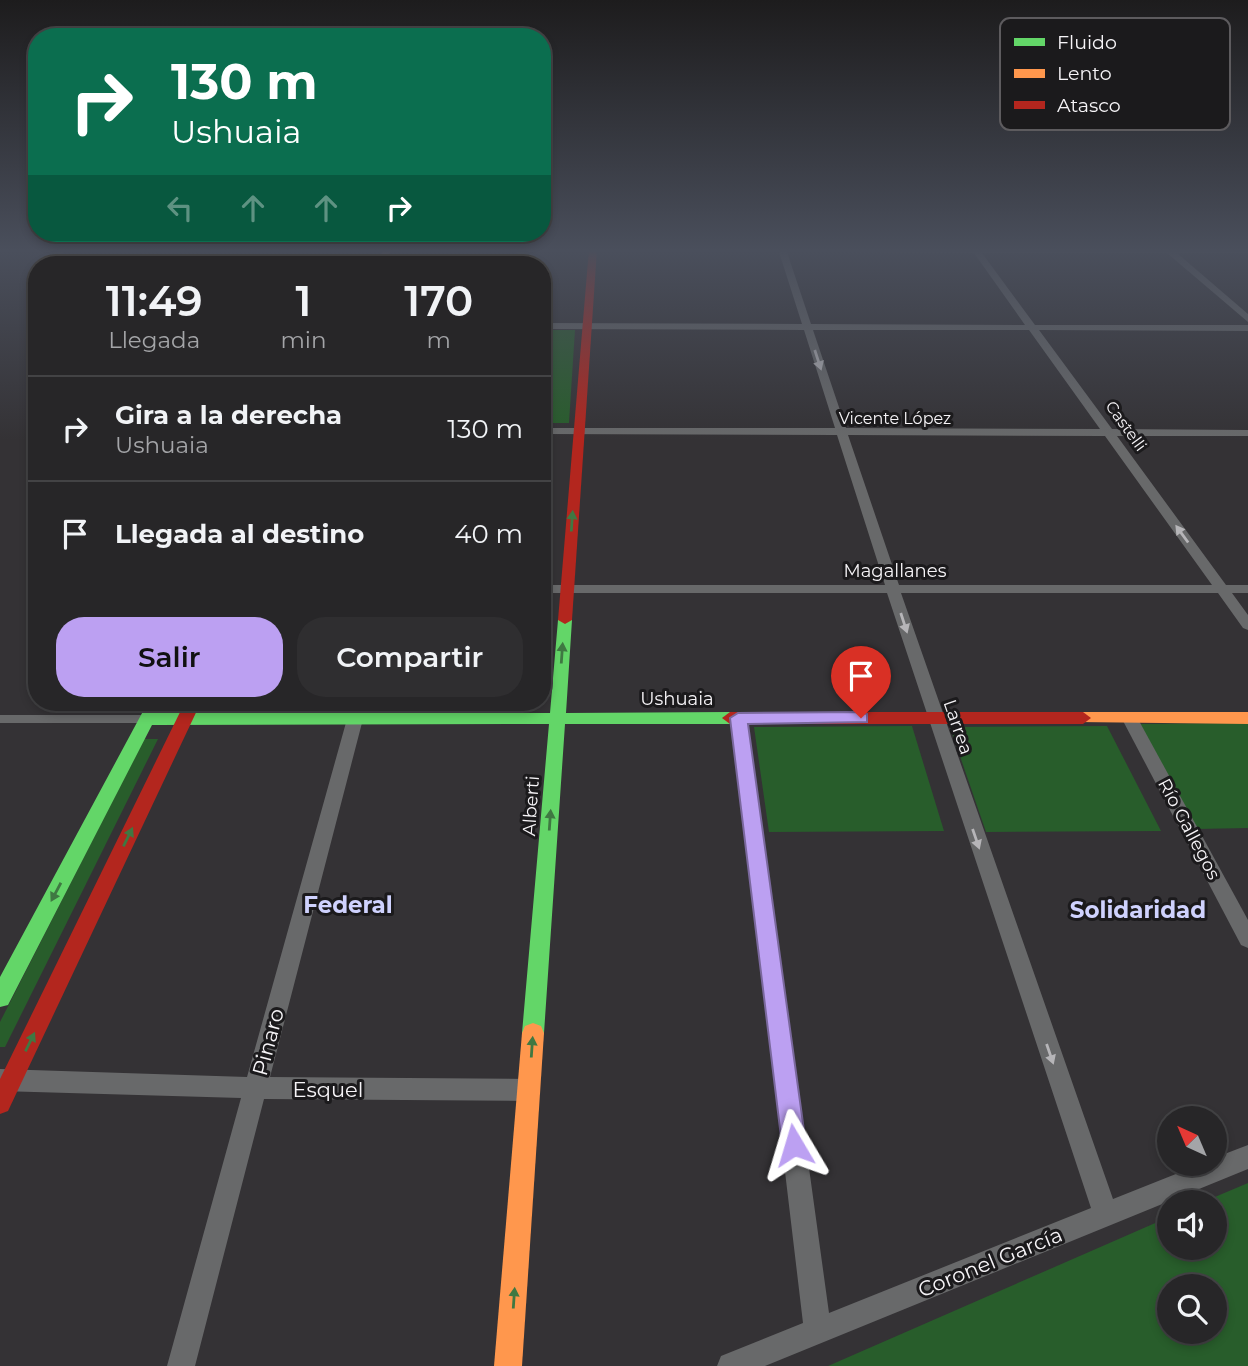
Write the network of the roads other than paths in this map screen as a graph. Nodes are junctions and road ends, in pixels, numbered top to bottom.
1 (588, 313) edge
2 (803, 313) edge
3 (1022, 313) edge
4 (551, 326) edge
5 (587, 326) junction
6 (807, 326) junction
7 (1032, 327) junction
8 (1248, 328) edge
9 (551, 431) edge
10 (579, 431) junction
11 (842, 433) junction
12 (1109, 433) junction
13 (1248, 433) edge
14 (551, 589) edge
15 (567, 589) junction
16 (1222, 589) junction
17 (1248, 589) edge
18 (893, 591) junction
19 (1248, 625) edge
20 (151, 711) edge
21 (188, 711) edge
22 (557, 718) junction
23 (738, 718) junction
24 (935, 718) junction
25 (1248, 718) edge
26 (0, 719) edge
27 (147, 719) junction
28 (184, 719) junction
29 (355, 719) junction
30 (1130, 719) junction
31 (1248, 939) edge
32 (0, 998) edge
33 (6, 1080) edge
34 (256, 1088) junction
35 (529, 1090) junction
36 (0, 1103) edge
37 (1248, 1157) edge
38 (1106, 1214) junction
39 (818, 1332) junction
40 (181, 1366) edge
41 (508, 1366) edge
42 (732, 1366) edge

1 - 5 street, Alberti
2 - 6 street, Larrea
3 - 7 street, Castelli
4 - 5 street
5 - 6 street
5 - 10 street, Alberti
6 - 7 street
6 -> 11 street, Larrea
7 - 8 street
7 - 12 street, Castelli
9 - 10 street, Vicente López
10 - 11 street, Vicente López
15 -> 10 street, Alberti
11 - 12 street, Vicente López
11 - 18 street, Larrea
12 - 13 street, Vicente López
16 -> 12 street, Castelli
14 - 15 street, Magallanes
15 - 18 street, Magallanes
22 -> 15 street, Alberti
16 - 17 street, Magallanes
16 - 18 street, Magallanes
16 - 19 street, Castelli
18 -> 24 street, Larrea
20 - 27 street
21 - 28 street
22 - 23 street, Ushuaia
22 - 29 street, Ushuaia
35 -> 22 street, Alberti
23 - 24 street, Ushuaia
23 - 39 street
24 - 30 street, Ushuaia
24 -> 38 street, Larrea
25 - 30 street, Ushuaia
26 - 27 lane
27 - 28 street, Ushuaia
27 -> 32 street
28 - 29 street, Ushuaia
33 -> 28 street
29 - 34 street, Pinaro
30 - 31 street, Río Gallegos
33 - 34 street, Esquel
33 - 36 street
34 - 35 street, Esquel
34 - 40 street, Pinaro
41 -> 35 street, Alberti
37 - 38 street, Coronel García
38 - 39 street, Coronel García
39 - 42 street, Coronel García

